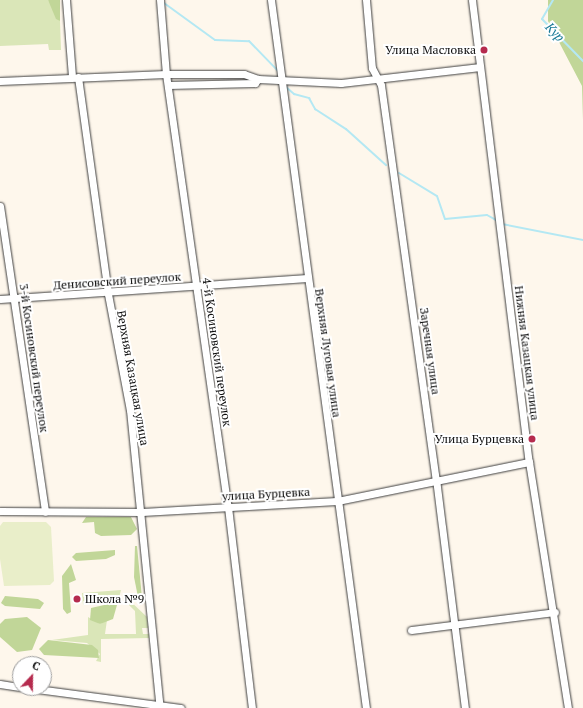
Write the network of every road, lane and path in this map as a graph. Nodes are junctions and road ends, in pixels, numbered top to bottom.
1 (66, 0) edge
2 (160, 0) edge
3 (271, 0) edge
4 (366, 0) edge
5 (472, 0) edge
6 (480, 67) junction
7 (166, 74) junction
8 (75, 77) junction
9 (258, 79) junction
10 (280, 79) junction
11 (377, 79) junction
12 (0, 81) edge
13 (168, 85) junction
14 (0, 206) edge
15 (307, 278) junction
16 (196, 287) junction
17 (108, 294) junction
18 (15, 298) junction
19 (0, 299) edge
20 (529, 462) junction
21 (436, 479) junction
22 (337, 501) junction
23 (228, 507) junction
24 (0, 511) edge
25 (45, 512) junction
26 (142, 512) junction
27 (555, 612) junction
28 (454, 625) junction
29 (411, 630) dead end
30 (0, 684) edge
31 (12, 686) edge
32 (52, 691) edge
33 (159, 706) edge
34 (181, 708) edge
35 (252, 708) edge
36 (366, 708) edge
37 (465, 708) edge
38 (568, 708) edge

1 - 8 street, Верхняя Казацкая улица
2 - 7 street, 4-й Косиновский переулок
3 - 10 street, Верхняя Луговая улица
4 - 11 street, Заречная улица
5 - 6 street, Нижняя Казацкая улица
6 - 11 street
6 - 20 street, Нижняя Казацкая улица
7 - 8 street
7 - 9 street
7 - 13 street, 4-й Косиновский переулок
8 - 12 street
8 - 17 street, Верхняя Казацкая улица
9 - 10 street
9 - 13 street
10 - 11 street
10 - 15 street, Верхняя Луговая улица
11 - 21 street, Заречная улица
13 - 16 street, 4-й Косиновский переулок
14 - 18 street, 3-й Косиновский переулок
15 - 16 street, Денисовский переулок
15 - 22 street, Верхняя Луговая улица
16 - 17 street, Денисовский переулок
16 - 23 street, 4-й Косиновский переулок
17 - 18 street, Денисовский переулок
17 - 26 street, Верхняя Казацкая улица
18 - 19 street, Денисовский переулок
18 - 25 street, 3-й Косиновский переулок
20 - 21 street, улица Бурцевка
20 - 27 street, Нижняя Казацкая улица
21 - 22 street, улица Бурцевка
21 - 28 street, Заречная улица
22 - 23 street, улица Бурцевка
22 - 36 street, Верхняя Луговая улица
23 - 26 street, улица Бурцевка
23 - 35 street, 4-й Косиновский переулок
24 - 25 street, улица Бурцевка
25 - 26 street, улица Бурцевка
26 - 33 street, Верхняя Казацкая улица
27 - 28 street
27 - 38 street, Нижняя Казацкая улица
28 - 29 street
28 - 37 street, Заречная улица
30 - 31 street
32 - 33 street
33 - 34 street

